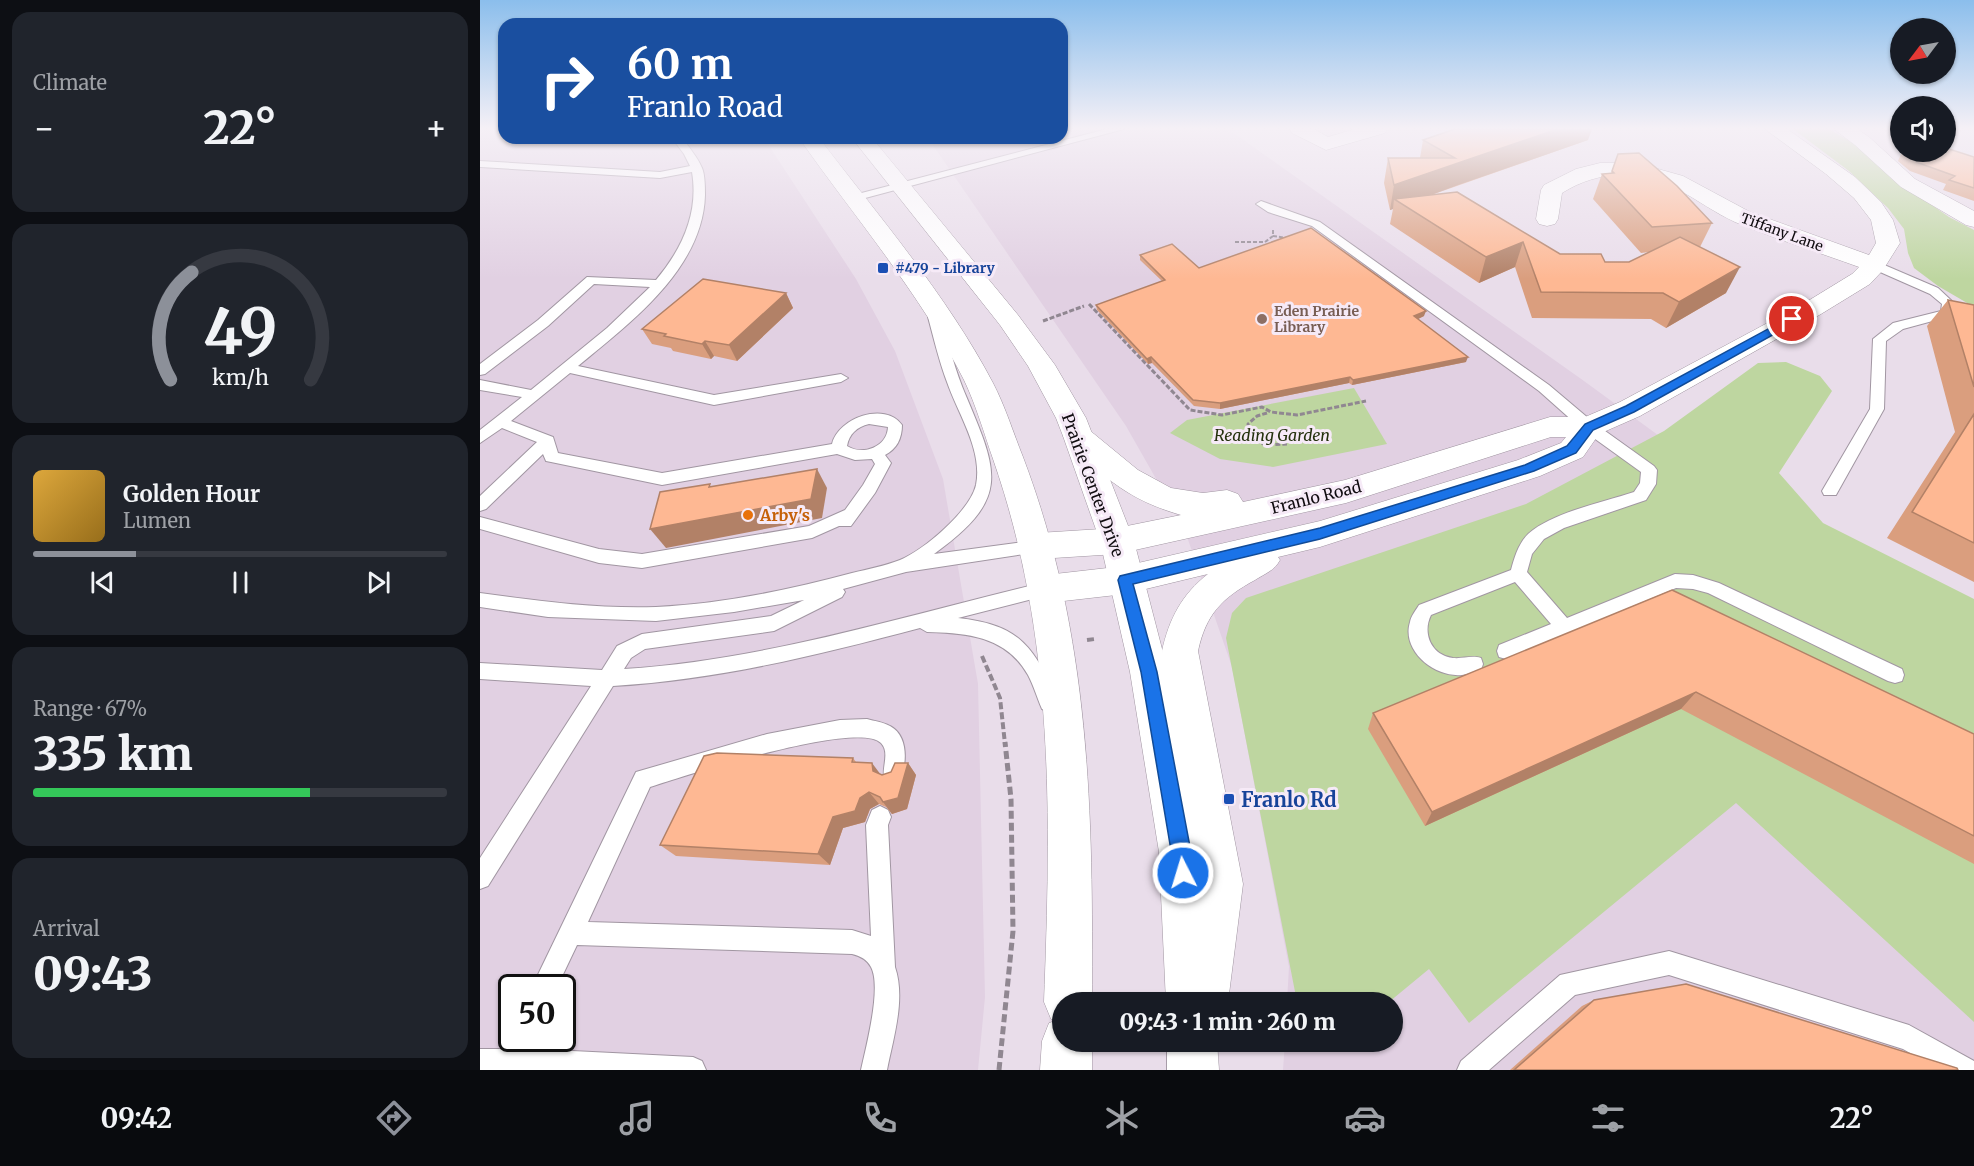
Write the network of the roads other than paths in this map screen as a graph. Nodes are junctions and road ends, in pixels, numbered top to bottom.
1 (699, 179) edge
2 (840, 179) edge
3 (897, 179) edge
4 (924, 179) edge
5 (1570, 179) edge
6 (1669, 179) edge
7 (1843, 179) edge
8 (1904, 179) edge
9 (902, 185) junction
10 (854, 198) junction
11 (1261, 204) dead end
12 (1547, 219) dead end
13 (1974, 220) edge
14 (1875, 265) junction
15 (659, 284) junction
16 (932, 308) junction
17 (567, 368) junction
18 (480, 371) edge
19 (841, 378) dead end
20 (480, 385) edge
21 (533, 395) junction
22 (500, 422) junction
23 (1589, 427) junction
24 (1078, 436) junction
25 (480, 438) edge
26 (548, 441) junction
27 (839, 448) junction
28 (875, 453) junction
29 (1830, 490) dead end
30 (1346, 491) junction
31 (480, 505) edge
32 (480, 523) edge
33 (1320, 534) junction
34 (1038, 546) junction
35 (1121, 560) junction
36 (906, 565) junction
37 (872, 574) junction
38 (1518, 574) junction
39 (1046, 589) junction
40 (480, 600) edge
41 (908, 623) junction
42 (1564, 627) junction
43 (1506, 651) dead end
44 (1474, 664) dead end
45 (480, 671) edge
46 (1895, 675) dead end
47 (607, 678) junction
48 (1067, 743) junction
49 (892, 775) edge
50 (880, 817) edge
51 (480, 878) edge
52 (571, 933) junction
53 (884, 966) junction
54 (550, 974) edge
55 (1068, 992) edge
56 (1189, 992) edge
57 (1205, 992) edge
58 (1066, 1052) edge
59 (1193, 1052) edge
60 (1196, 1052) edge
61 (517, 1056) edge
62 (480, 1062) edge
63 (605, 1068) edge
64 (693, 1070) edge
65 (874, 1070) edge
66 (1065, 1070) edge
67 (1194, 1070) edge
68 (1470, 1070) edge
69 (1965, 1070) edge

1 - 15 lane
2 - 10 street
3 - 9 street, Prairie Center Drive
4 - 9 lane
5 - 12 street, Tiffany Lane
6 - 14 street, Tiffany Lane
7 - 14 street, Franlo Road
8 - 13 street
9 - 10 lane
9 - 24 street, Prairie Center Drive
10 - 16 street
11 - 23 lane
14 - 23 street, Franlo Road
14 - 29 lane
15 - 17 lane
15 - 18 lane
16 - 34 street
16 - 36 lane
17 - 19 lane
17 - 21 lane
20 - 21 lane
21 - 22 lane
22 - 25 lane
22 - 26 lane
23 - 30 street, Franlo Road
23 - 33 street, Franlo Road
23 - 38 lane
24 - 30 street
24 - 35 street, Prairie Center Drive
26 - 27 lane
26 - 31 lane
27 - 28 lane
27 - 28 lane
28 - 32 lane
30 - 35 street, Franlo Road
33 - 35 street, Franlo Road
33 - 57 street
34 - 35 street, Franlo Road
34 - 36 lane
34 - 39 street
35 - 39 street, Franlo Road
35 - 56 street, Prairie Center Drive
36 - 37 lane
37 - 40 lane
37 - 47 lane
38 - 42 lane
38 - 44 lane
39 - 41 lane
39 - 48 street
41 - 47 lane
41 - 48 lane
42 - 43 lane
42 - 46 lane
45 - 47 lane
47 - 51 lane
48 - 55 street
49 - 52 lane
50 - 53 lane
52 - 53 lane
52 - 54 lane
53 - 65 lane
58 - 66 street
59 - 67 street
60 - 67 street
61 - 62 lane
61 - 63 lane
63 - 64 lane
68 - 69 lane

